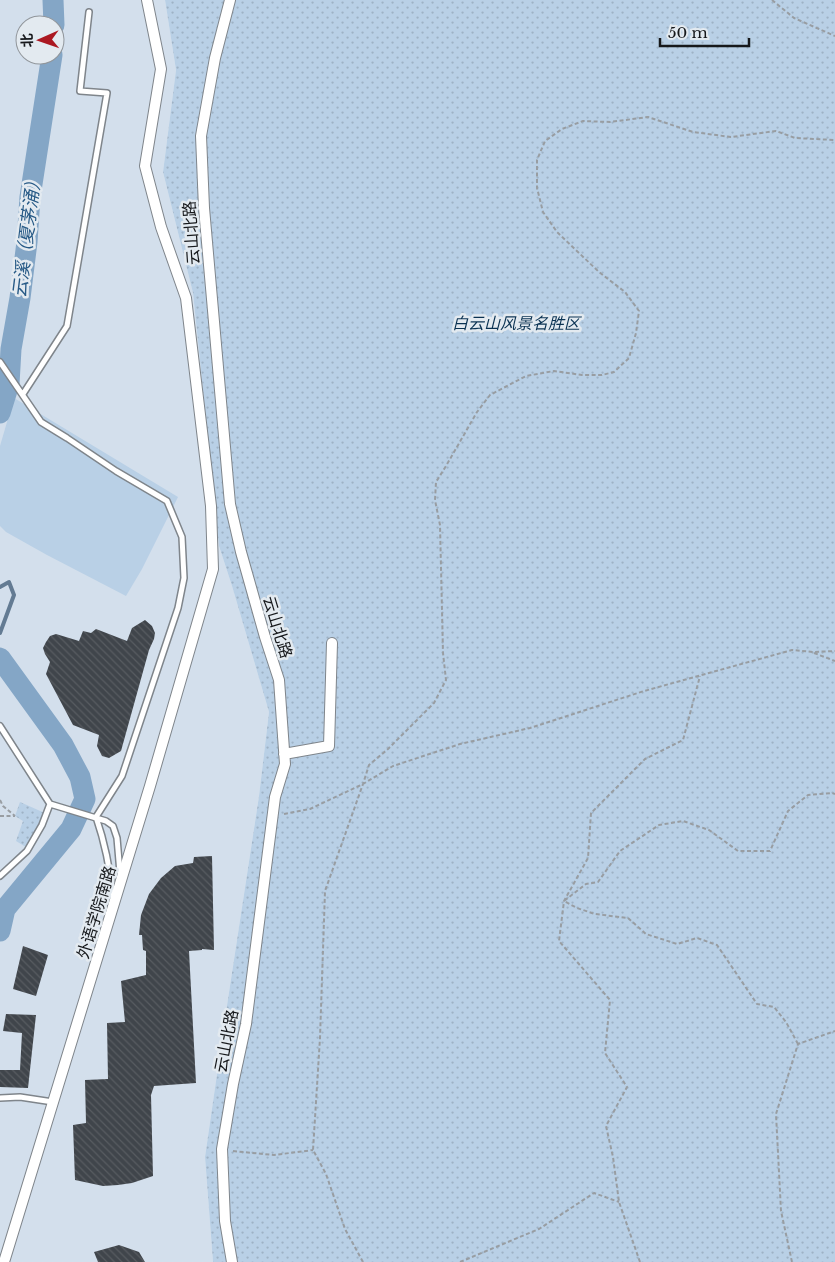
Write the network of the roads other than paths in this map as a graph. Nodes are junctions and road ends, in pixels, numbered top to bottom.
1 (147, 0) edge
2 (230, 0) edge
3 (89, 12) dead end
4 (0, 362) edge
5 (23, 394) junction
6 (230, 504) junction
7 (211, 506) junction
8 (332, 642) dead end
9 (0, 726) edge
10 (284, 754) junction
11 (50, 804) junction
12 (96, 818) junction
13 (0, 876) edge
14 (120, 885) junction
15 (114, 905) junction
16 (0, 1098) edge
17 (54, 1102) junction
18 (4, 1262) edge
19 (232, 1262) edge

1 - 7 street, 外语学院南路
2 - 6 street, 云山北路
3 - 5 lane
4 - 5 lane
5 - 12 lane
6 - 7 street
6 - 10 street, 云山北路
7 - 14 street, 外语学院南路
8 - 10 street
9 - 11 lane
10 - 19 street, 云山北路
11 - 12 lane
11 - 13 lane
12 - 14 lane
12 - 15 lane
14 - 15 street, 外语学院南路
15 - 17 street, 外语学院南路
16 - 17 lane
17 - 18 street, 外语学院南路

